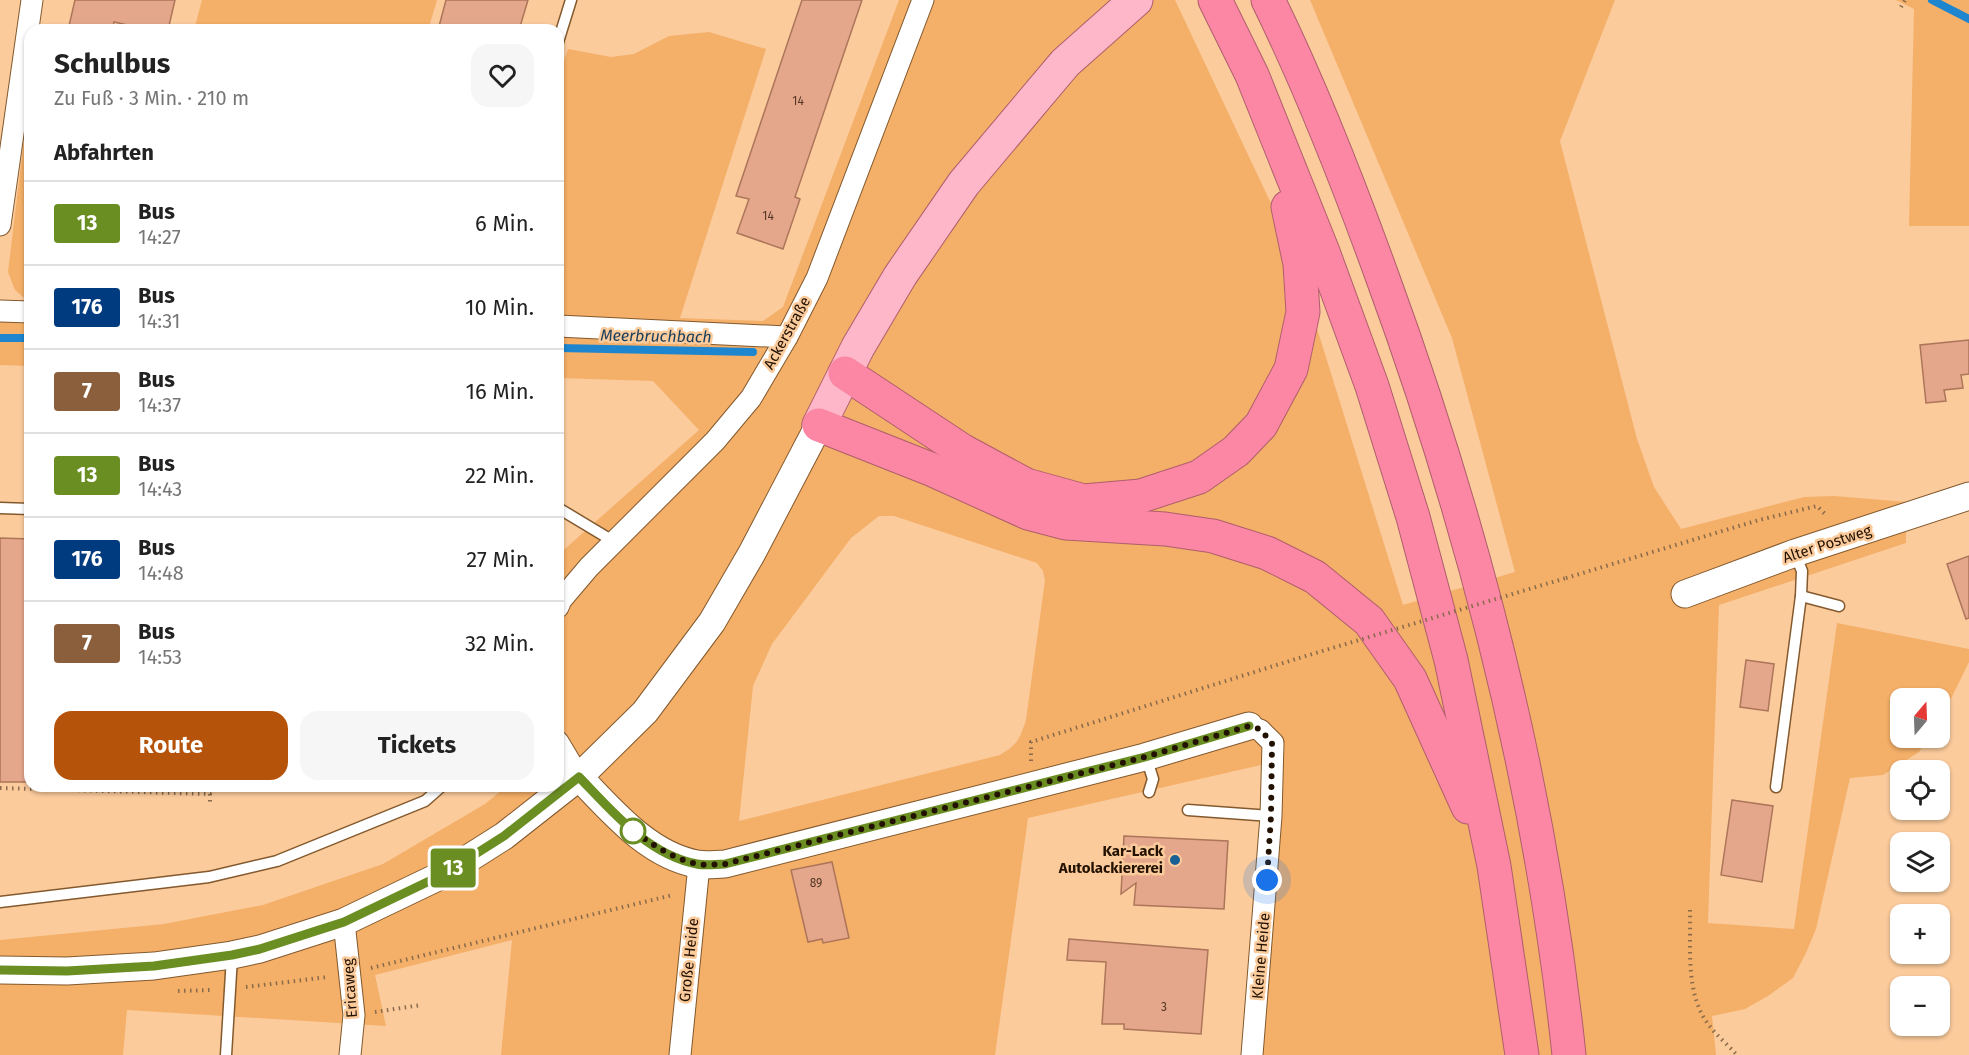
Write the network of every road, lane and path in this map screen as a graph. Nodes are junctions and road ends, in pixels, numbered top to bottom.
1 (32, 0) edge
2 (571, 0) edge
3 (923, 0) edge
4 (1215, 0) edge
5 (1268, 0) edge
6 (1905, 0) edge
7 (1901, 7) dead end
8 (1126, 9) edge
9 (29, 24) edge
10 (564, 24) edge
11 (24, 56) edge
12 (1268, 118) junction
13 (0, 225) edge
14 (0, 311) edge
15 (24, 312) edge
16 (564, 326) edge
17 (787, 337) junction
18 (845, 373) junction
19 (819, 425) junction
20 (1969, 496) edge
21 (0, 508) edge
22 (24, 509) edge
23 (564, 512) edge
24 (1842, 538) junction
25 (613, 541) junction
26 (1795, 554) junction
27 (1685, 594) dead end
28 (1801, 596) junction
29 (564, 598) edge
30 (1839, 606) dead end
31 (1249, 726) joint
32 (1031, 742) dead end
33 (564, 752) edge
34 (1145, 757) junction
35 (579, 777) junction
36 (0, 788) edge
37 (1776, 788) dead end
38 (24, 789) edge
39 (564, 789) edge
40 (140, 792) edge
41 (435, 792) edge
42 (560, 792) edge
43 (1149, 792) dead end
44 (210, 803) dead end
45 (1188, 810) dead end
46 (1271, 816) junction
47 (1494, 866) junction
48 (697, 878) junction
49 (0, 902) edge
50 (1690, 910) dead end
51 (344, 922) junction
52 (232, 955) junction
53 (0, 970) edge
54 (350, 974) junction
55 (230, 989) junction
56 (175, 991) dead end
57 (421, 1005) dead end
58 (354, 1015) junction
59 (226, 1055) edge
60 (350, 1055) edge
61 (680, 1055) edge
62 (1252, 1055) edge
63 (1522, 1055) edge
64 (1569, 1055) edge
65 (1737, 1055) edge

1 - 9 street
2 - 10 lane
3 - 17 street, Ackerstraße
4 - 12 highway
5 - 64 highway
6 - 7 path
8 - 18 main road
11 - 13 street
12 - 18 highway
12 - 47 highway
14 - 15 street
16 - 17 street
17 - 25 street, Ackerstraße
18 - 19 main road
19 - 35 street
19 - 47 highway
20 - 24 street, Alter Postweg
21 - 22 lane
23 - 25 lane
24 - 26 street, Alter Postweg
24 - 32 path, bridge
25 - 29 street, Ackerstraße
26 - 27 street, Alter Postweg
26 - 28 lane
28 - 30 lane
28 - 37 lane
31 - 34 street
31 - 46 street, Kleine Heide
33 - 35 street
34 - 43 lane
34 - 48 street
35 - 39 street
35 - 48 street
36 - 38 path
40 - 44 path
41 - 49 lane
42 - 51 street
45 - 46 lane
46 - 62 street, Kleine Heide
47 - 63 highway
48 - 54 path
48 - 61 street, Große Heide
50 - 65 path
51 - 52 street
51 - 54 street, Ericaweg
52 - 53 street
52 - 55 lane
54 - 55 path
54 - 58 street, Ericaweg
55 - 56 path
55 - 59 lane
57 - 58 path
58 - 60 street, Ericaweg

